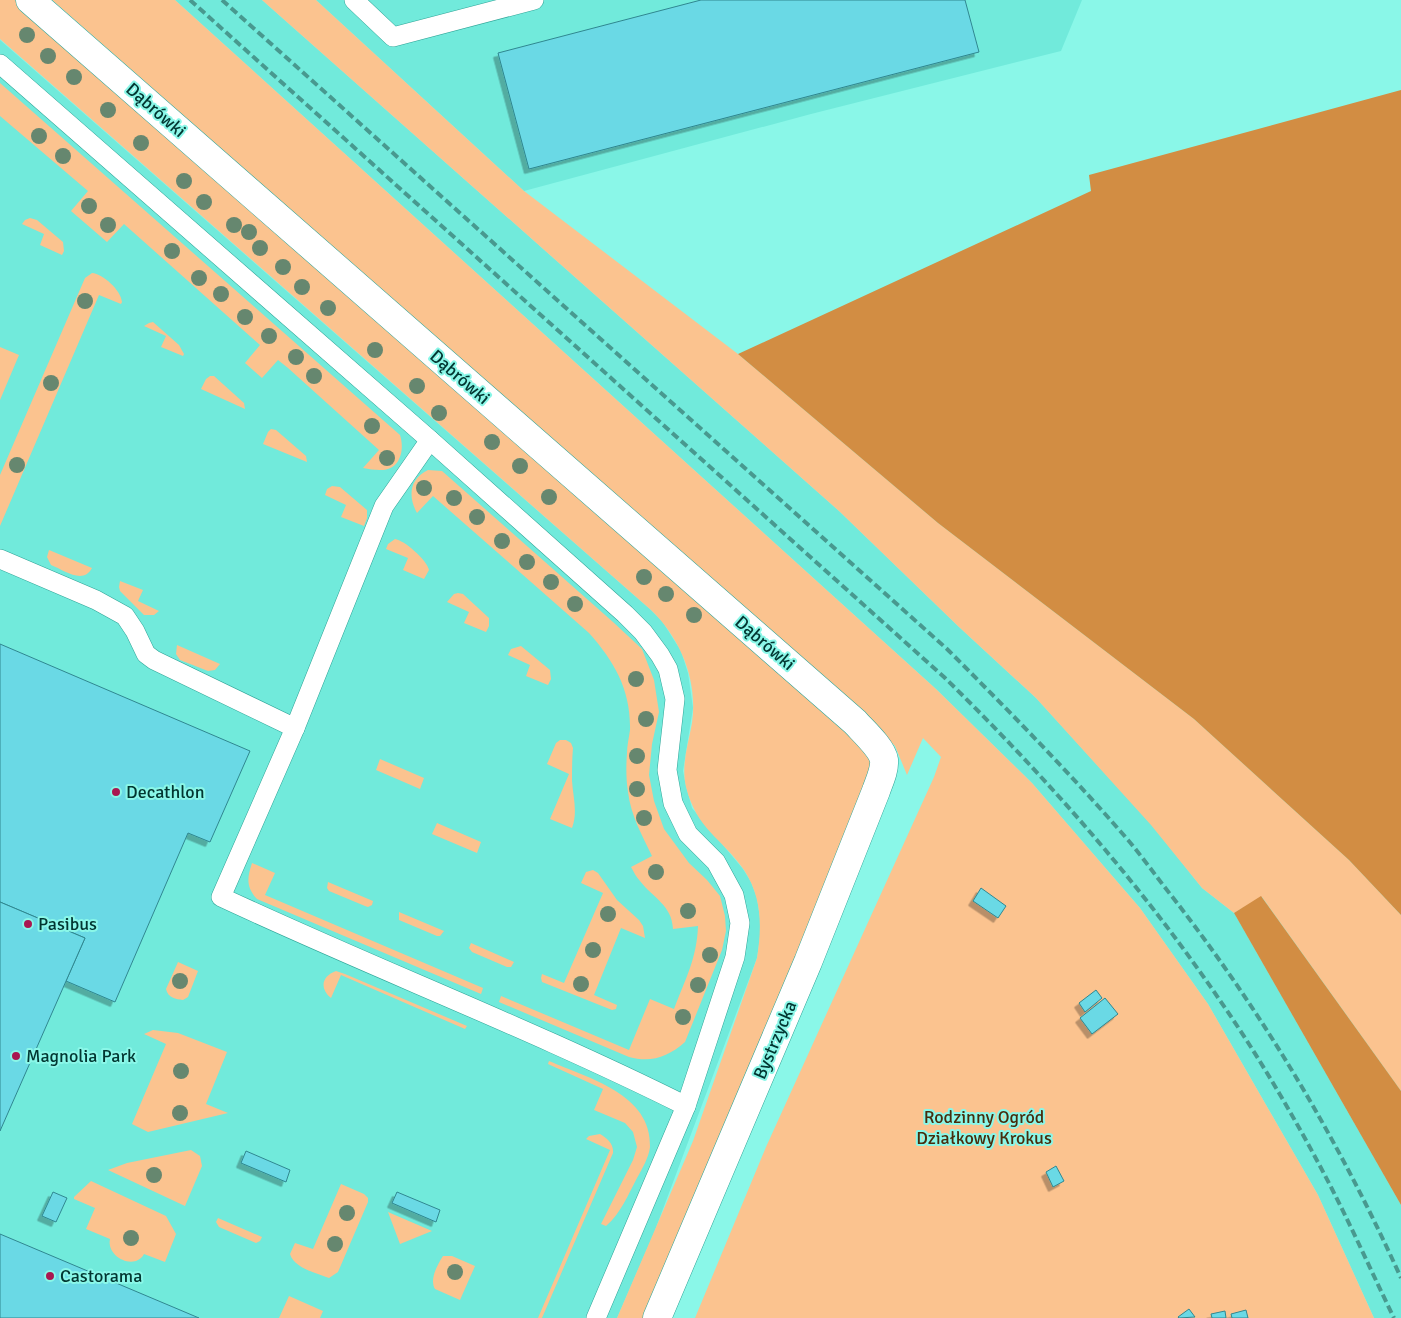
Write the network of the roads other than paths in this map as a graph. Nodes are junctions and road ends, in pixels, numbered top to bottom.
1 (30, 0) edge
2 (354, 0) edge
3 (534, 0) edge
4 (0, 64) edge
5 (430, 440) junction
6 (0, 559) edge
7 (296, 728) junction
8 (884, 759) joint
9 (686, 1106) junction
10 (596, 1318) edge
11 (656, 1318) edge

1 - 8 street, Dąbrówki
2 - 3 lane
4 - 5 lane
5 - 7 lane
5 - 9 lane
6 - 7 lane
7 - 9 lane
8 - 11 street, Bystrzycka
9 - 10 lane

